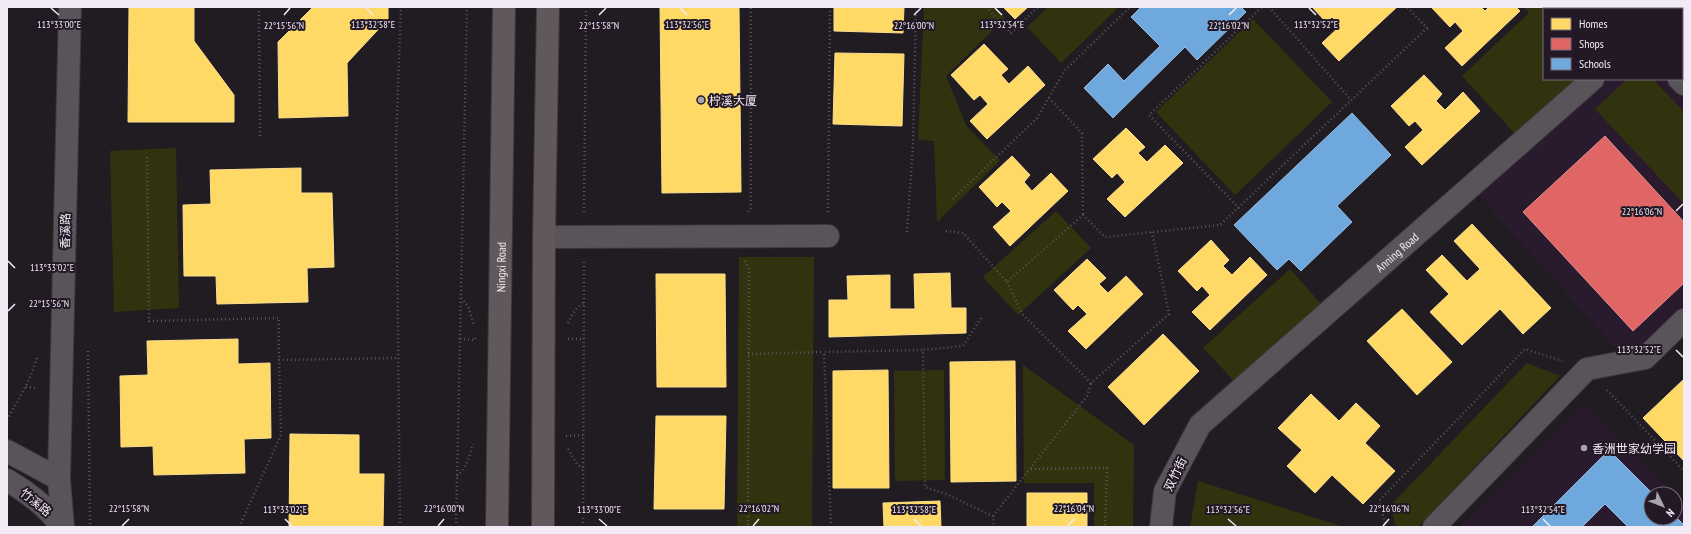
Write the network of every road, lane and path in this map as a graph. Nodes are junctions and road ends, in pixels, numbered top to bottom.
1 (70, 7) edge
2 (259, 7) edge
3 (401, 7) edge
4 (467, 7) edge
5 (504, 7) edge
6 (548, 7) edge
7 (586, 7) edge
8 (751, 7) edge
9 (830, 7) edge
10 (916, 7) edge
11 (986, 7) edge
12 (1038, 7) edge
13 (1130, 7) edge
14 (1262, 7) edge
15 (1269, 7) edge
16 (1407, 7) edge
17 (1592, 80) edge
18 (1049, 98) junction
19 (1351, 100) junction
20 (260, 138) dead end
21 (146, 157) dead end
22 (954, 199) dead end
23 (1238, 208) junction
24 (1083, 215) junction
25 (946, 231) dead end
26 (907, 232) dead end
27 (1152, 232) junction
28 (734, 236) junction
29 (828, 236) joint
30 (544, 238) junction
31 (584, 238) junction
32 (1008, 282) junction
33 (460, 297) junction
34 (584, 303) junction
35 (981, 318) dead end
36 (1684, 320) edge
37 (568, 325) dead end
38 (475, 328) dead end
39 (567, 332) dead end
40 (475, 334) dead end
41 (460, 339) junction
42 (584, 339) junction
43 (923, 350) junction
44 (824, 352) junction
45 (748, 354) junction
46 (398, 358) junction
47 (279, 360) junction
48 (1587, 369) junction
49 (1092, 383) junction
50 (1200, 425) joint
51 (583, 435) junction
52 (566, 436) dead end
53 (7, 451) edge
54 (1030, 469) junction
55 (1684, 471) edge
56 (60, 479) junction
57 (7, 480) edge
58 (994, 516) junction
59 (62, 527) edge
60 (239, 527) edge
61 (400, 527) edge
62 (456, 527) edge
63 (496, 527) edge
64 (543, 527) edge
65 (583, 527) edge
66 (748, 527) edge
67 (831, 527) edge
68 (994, 527) edge
69 (1105, 527) edge
70 (1161, 527) edge
71 (1386, 527) edge
72 (1434, 527) edge

1 - 56 street, 香溪路
2 - 20 path
3 - 46 path
4 - 33 path
5 - 63 main road, Ningxi Road
6 - 30 main road
7 - 31 path
8 - 28 path
9 - 29 path
10 - 26 path
11 - 12 path
13 - 18 path
14 - 23 path
15 - 19 path
16 - 19 path
17 - 50 street, Anning Road
18 - 22 path
18 - 24 path
19 - 23 path
21 - 47 path
23 - 27 path
24 - 27 path
24 - 32 path
25 - 32 path
27 - 49 path
28 - 29 street
28 - 31 street
28 - 45 path
30 - 31 street
30 - 64 main road
31 - 34 path
32 - 49 path
33 - 38 path
33 - 41 path
34 - 37 path
34 - 42 path
35 - 43 path
36 - 48 street
39 - 42 path
40 - 41 path
41 - 62 path
42 - 51 path
43 - 44 path
43 - 58 path
44 - 45 path
44 - 67 path
45 - 66 path
46 - 47 path
46 - 61 path
47 - 60 path
48 - 55 path
48 - 71 path
48 - 72 street
49 - 54 path
50 - 70 street, 双竹街
51 - 52 path
51 - 65 path
53 - 56 street
54 - 58 path
54 - 69 path
56 - 59 street, 香溪路
57 - 59 street, 竹溪路
58 - 68 path

